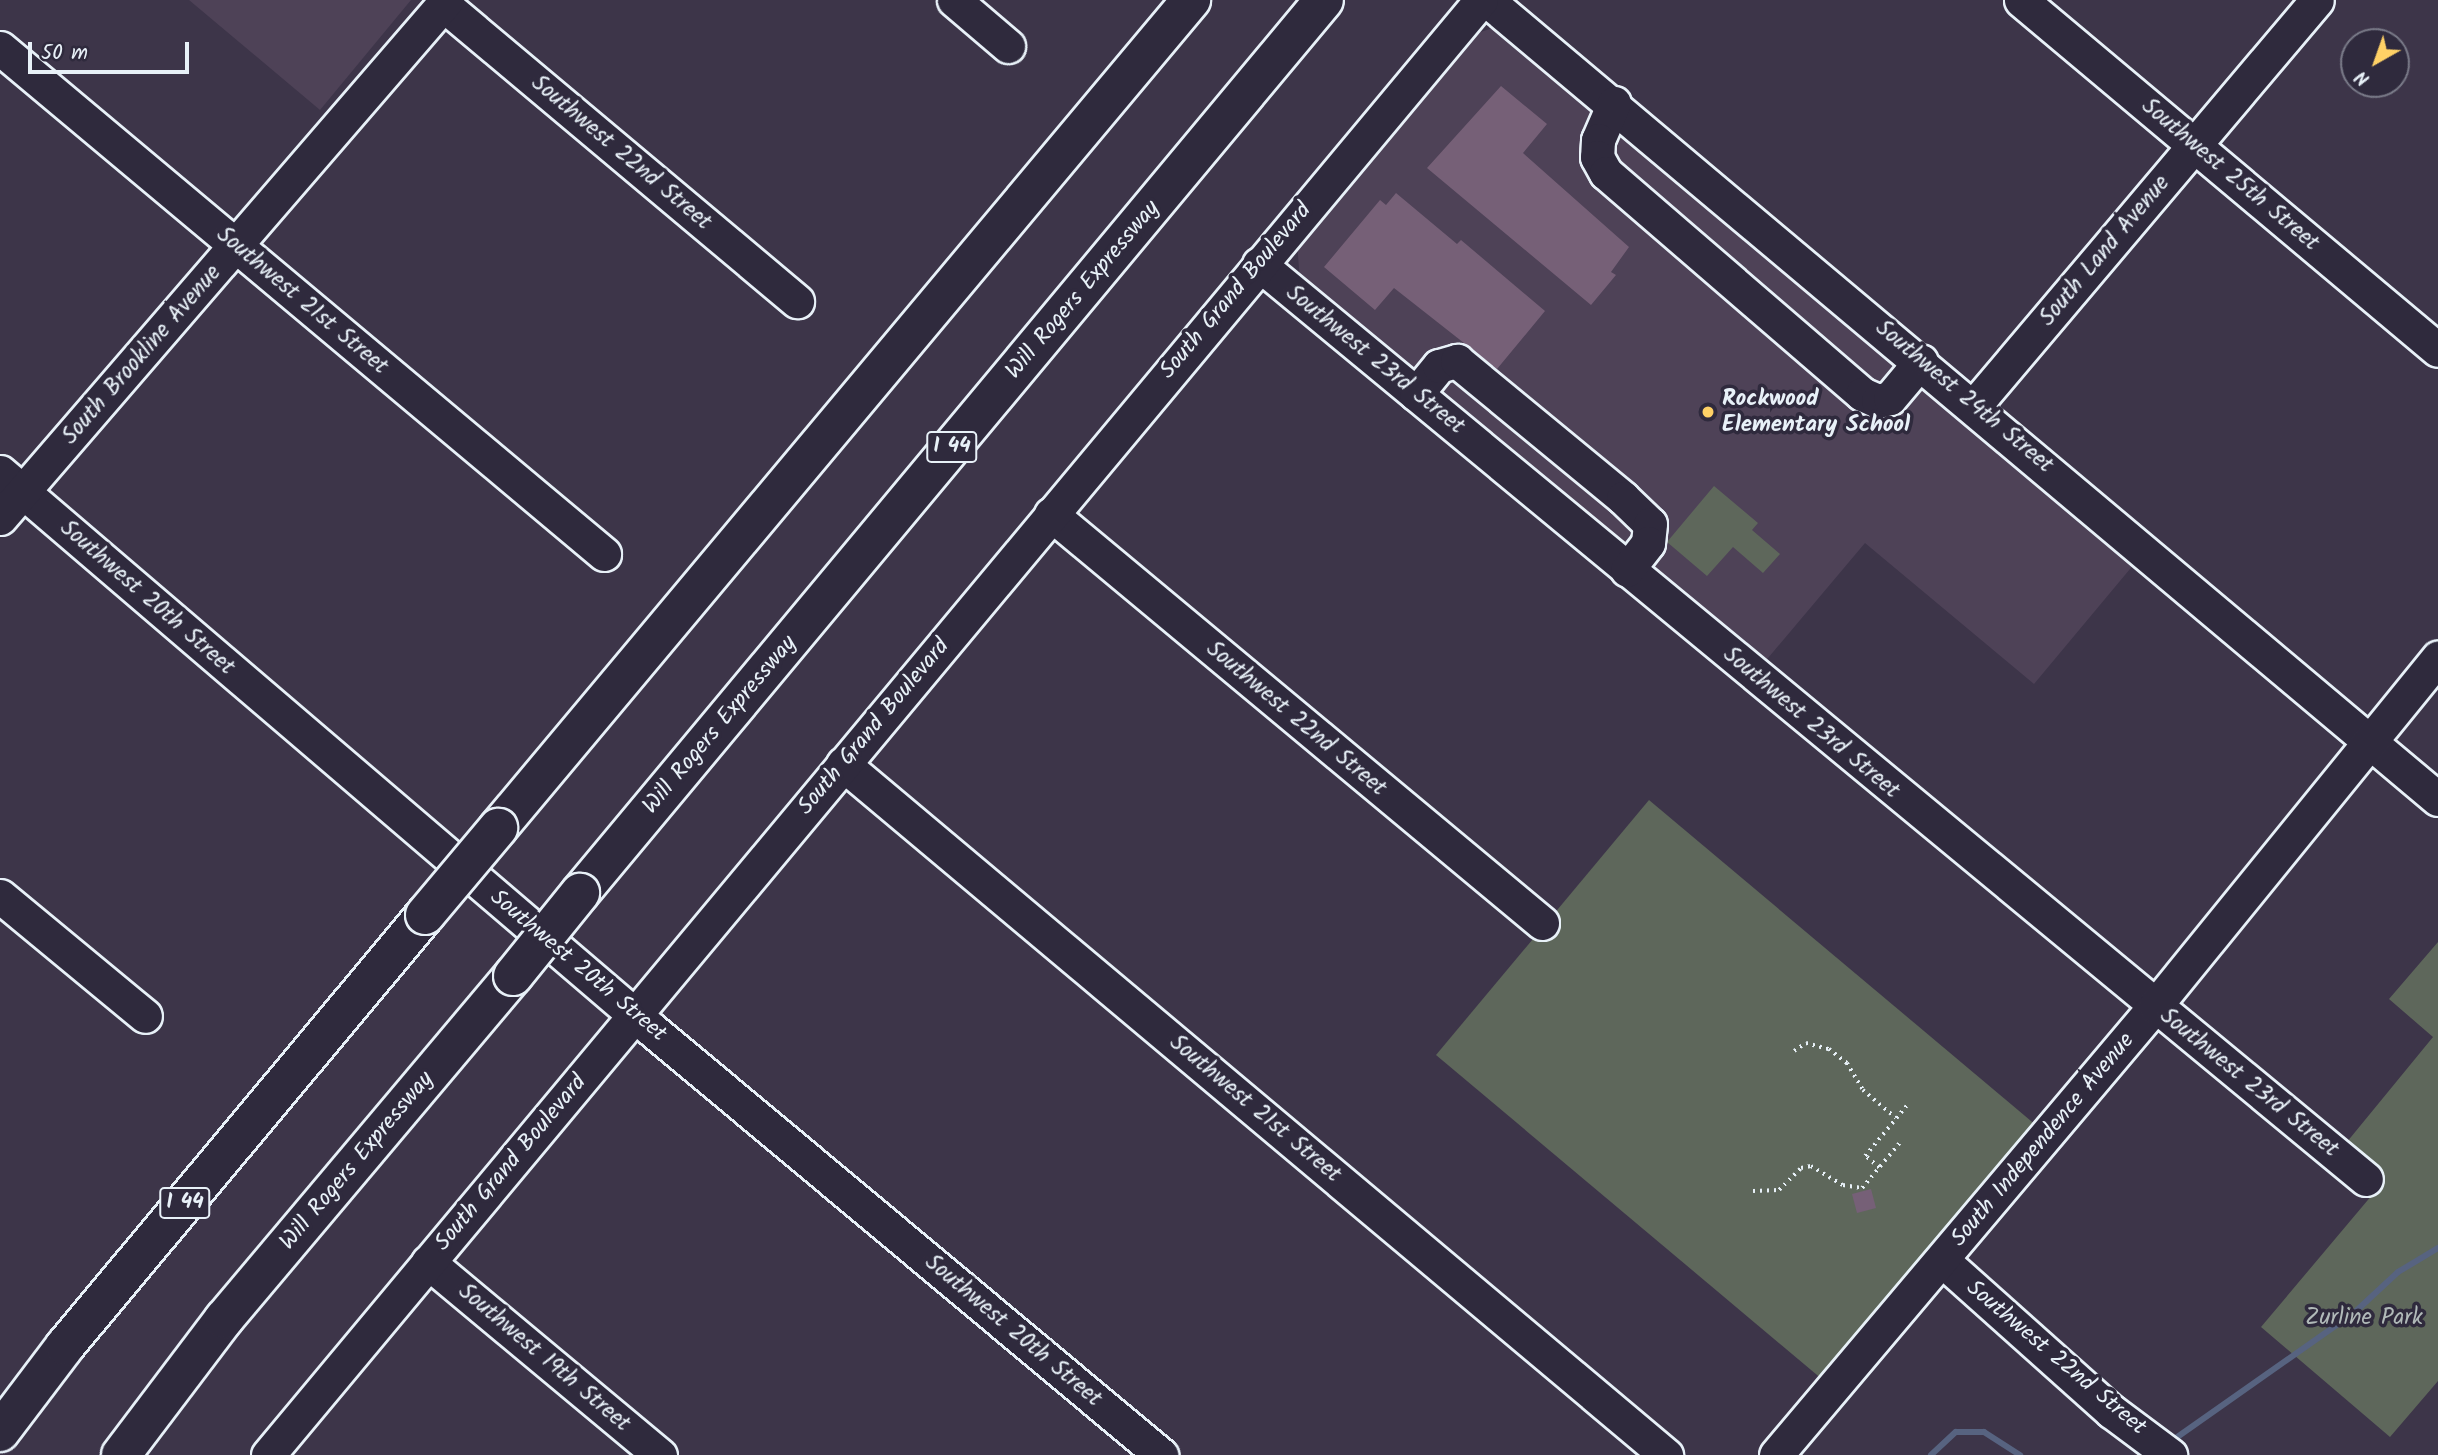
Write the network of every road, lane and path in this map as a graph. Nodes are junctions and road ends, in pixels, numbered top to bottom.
1 (954, 0) edge
2 (1191, 0) edge
3 (1324, 0) edge
4 (1481, 0) edge
5 (1487, 0) edge
6 (2021, 0) edge
7 (2317, 0) edge
8 (446, 2) edge
9 (1007, 46) dead end
10 (0, 48) edge
11 (1614, 103) junction
12 (2195, 146) junction
13 (238, 247) junction
14 (1259, 264) junction
15 (797, 301) dead end
16 (2438, 350) edge
17 (1921, 361) junction
18 (1416, 394) junction
19 (1974, 406) junction
20 (11, 482) edge
21 (1051, 514) junction
22 (0, 518) edge
23 (604, 554) dead end
24 (1627, 570) junction
25 (2438, 658) edge
26 (2371, 740) junction
27 (844, 764) junction
28 (2438, 799) edge
29 (0, 896) edge
30 (1542, 923) dead end
31 (2155, 1006) junction
32 (635, 1015) junction
33 (145, 1016) dead end
34 (1794, 1051) dead end
35 (1908, 1104) dead end
36 (1896, 1118) junction
37 (1902, 1140) dead end
38 (1879, 1168) junction
39 (2366, 1179) dead end
40 (1753, 1191) dead end
41 (1942, 1260) junction
42 (428, 1262) junction
43 (224, 1319) junction
44 (65, 1346) junction
45 (0, 1413) edge
46 (0, 1432) edge
47 (121, 1455) edge
48 (148, 1455) edge
49 (268, 1455) edge
50 (660, 1455) edge
51 (1161, 1455) edge
52 (1666, 1455) edge
53 (1776, 1455) edge
54 (2170, 1455) edge

1 - 9 street
2 - 44 highway, I 44, bridge
3 - 43 highway, Will Rogers Expressway / I 44, bridge
4 - 14 street, South Grand Boulevard
5 - 11 street, Southwest 24th Street
6 - 12 street, Southwest 25th Street
7 - 12 street, South Land Avenue
8 - 13 street, South Brookline Avenue
8 - 15 street, Southwest 22nd Street
10 - 13 street, Southwest 21st Street
11 - 17 street, Southwest 24th Street
11 - 17 street
12 - 16 street, Southwest 25th Street
12 - 19 street, South Land Avenue
13 - 20 street, South Brookline Avenue
13 - 23 street, Southwest 21st Street
14 - 18 street, Southwest 23rd Street
14 - 21 street, South Grand Boulevard
17 - 19 street, Southwest 24th Street
18 - 24 street, Southwest 23rd Street
18 - 24 street
19 - 26 street, Southwest 24th Street
20 - 22 street, South Brookline Avenue
20 - 32 street, Southwest 20th Street
21 - 27 street, South Grand Boulevard
21 - 30 street, Southwest 22nd Street
24 - 31 street, Southwest 23rd Street
25 - 26 street, South Independence Avenue
26 - 28 street, Southwest 24th Street
26 - 31 street, South Independence Avenue
27 - 32 street, South Grand Boulevard
27 - 52 street, Southwest 21st Street
29 - 33 street
31 - 39 street, Southwest 23rd Street
31 - 41 street, South Independence Avenue
32 - 42 street, South Grand Boulevard
32 - 51 street, Southwest 20th Street
34 - 36 path
35 - 36 path
36 - 38 path
37 - 38 path
38 - 40 path
41 - 53 street, South Independence Avenue
41 - 54 street, Southwest 22nd Street
42 - 49 street, South Grand Boulevard
42 - 50 street, Southwest 19th Street
43 - 47 highway, Will Rogers Expressway / I 44
43 - 48 highway
44 - 45 highway
44 - 46 highway, I 44

